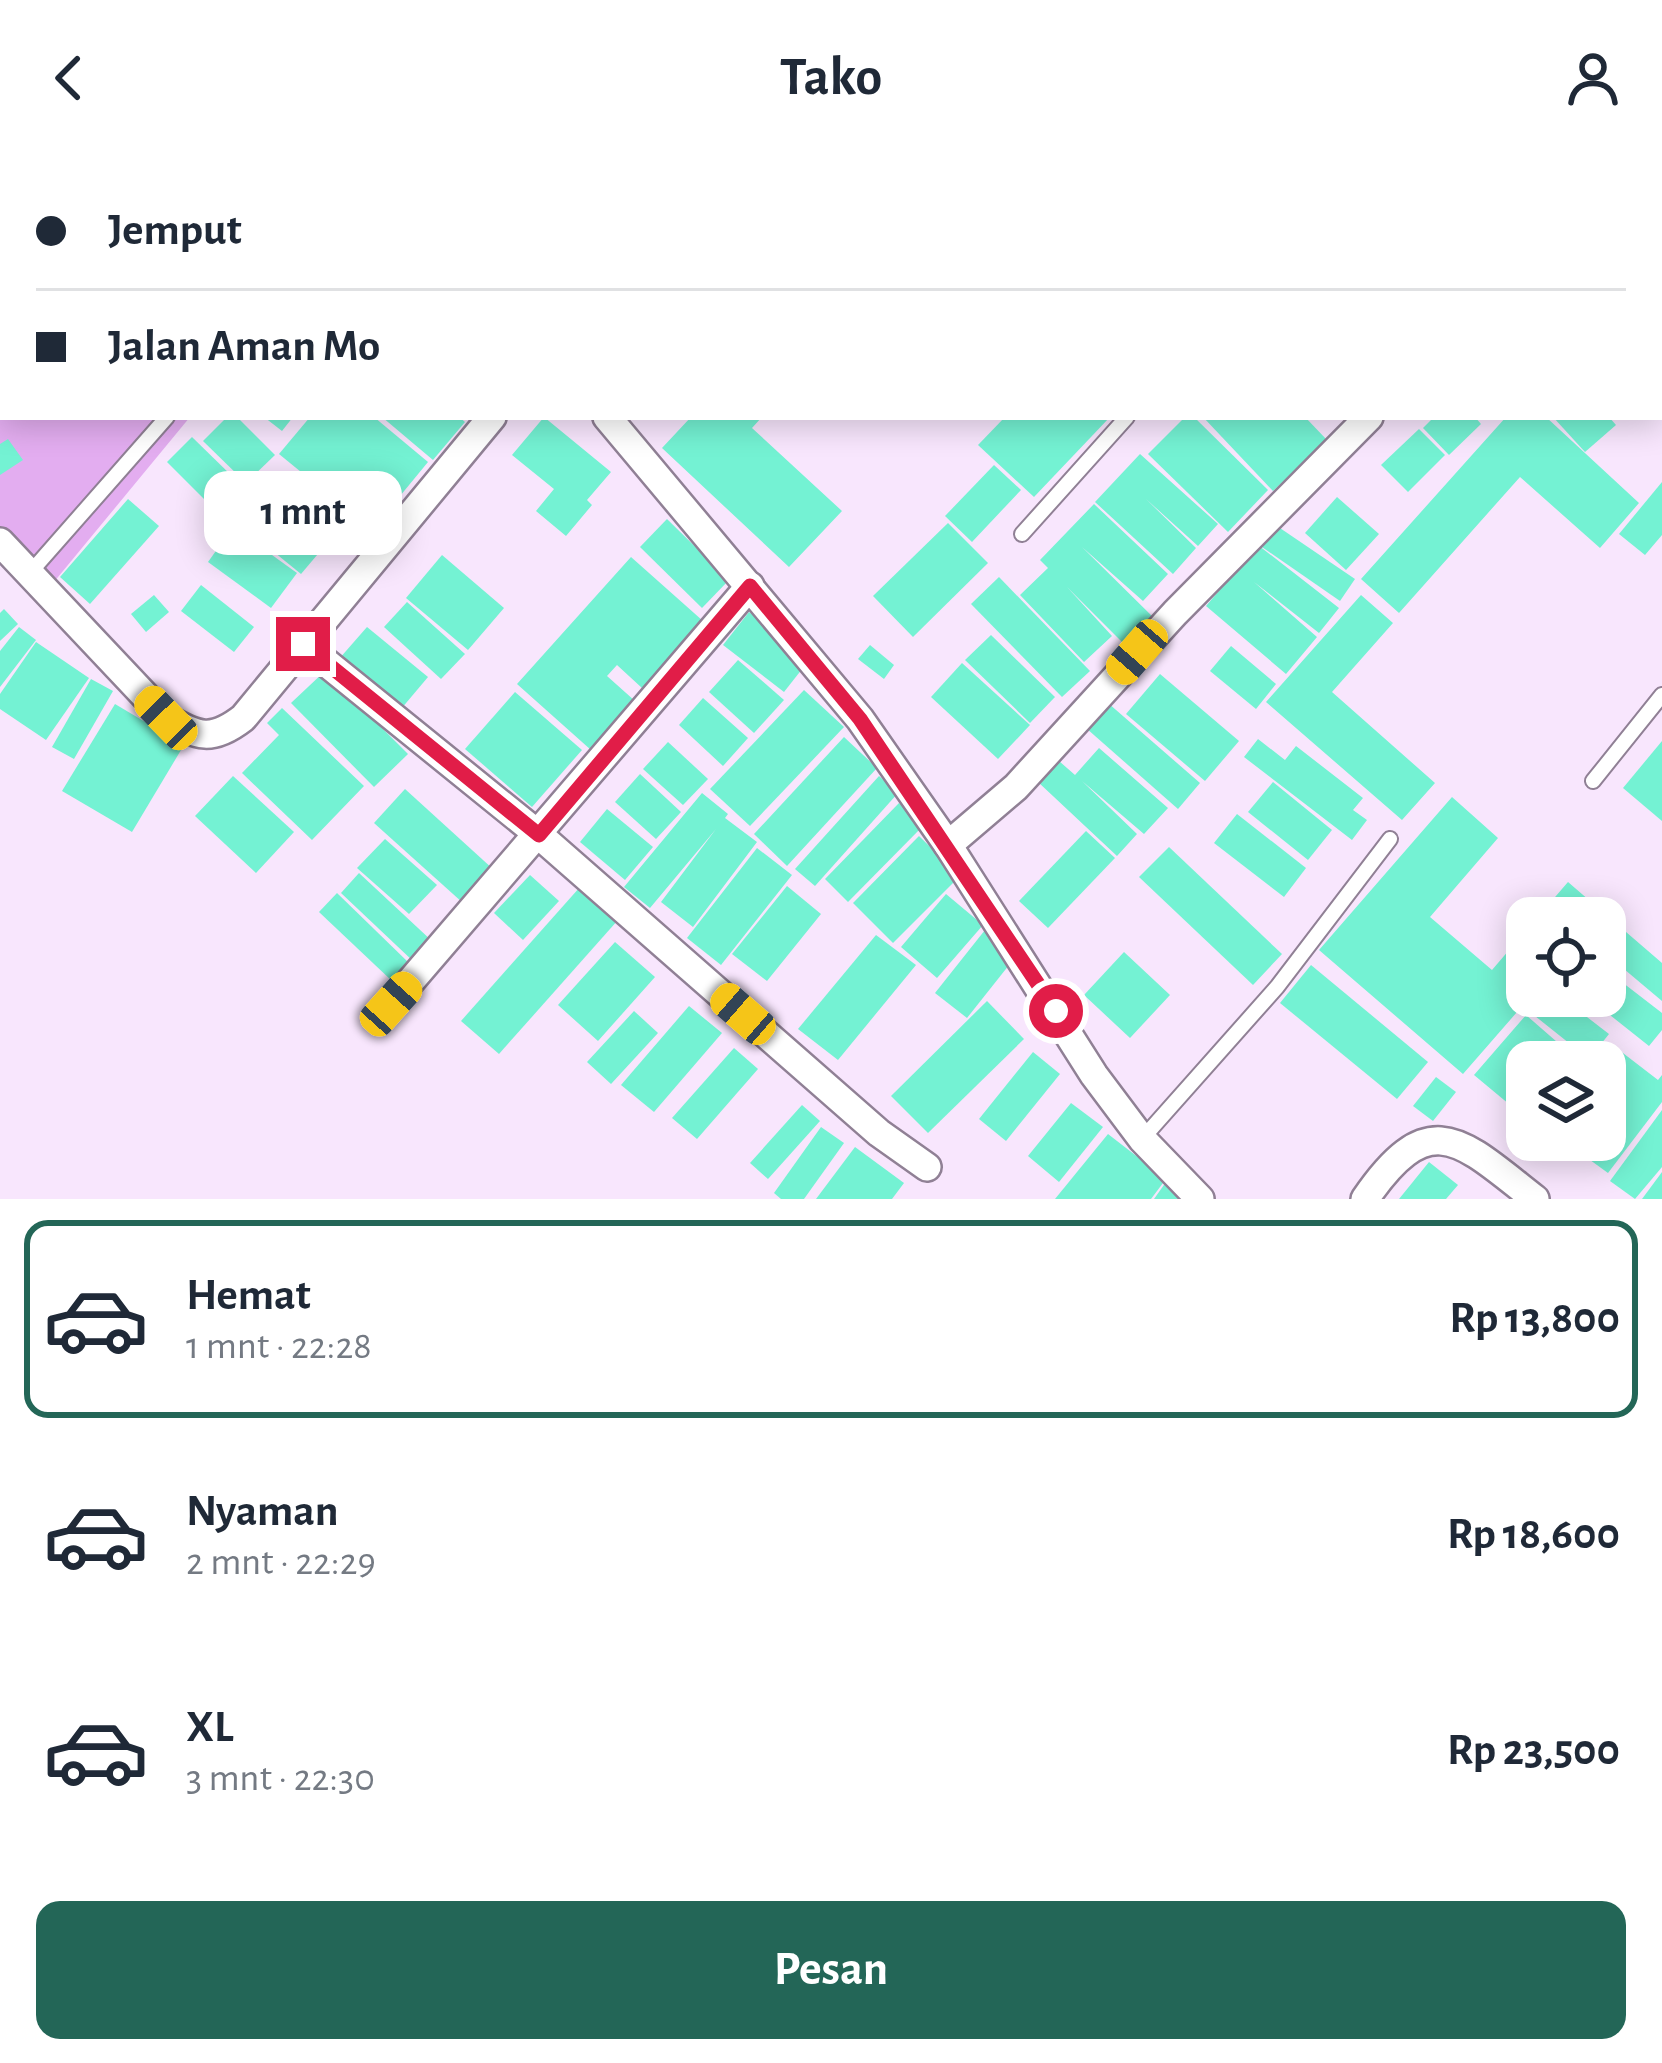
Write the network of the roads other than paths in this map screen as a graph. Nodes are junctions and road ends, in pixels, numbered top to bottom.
1 (164, 420) edge
2 (490, 420) edge
3 (610, 420) edge
4 (1124, 420) edge
5 (1367, 420) edge
6 (1022, 533) dead end
7 (0, 542) edge
8 (28, 575) junction
9 (750, 586) junction
10 (303, 644) junction
11 (1662, 695) edge
12 (1593, 781) dead end
13 (539, 835) junction
14 (1390, 838) dead end
15 (948, 845) junction
16 (391, 1004) dead end
17 (1142, 1139) junction
18 (927, 1167) dead end
19 (1200, 1199) edge
20 (1365, 1199) edge
21 (1534, 1199) edge

1 - 8 lane
2 - 10 street
3 - 9 street
4 - 6 lane
5 - 15 street
7 - 8 street
8 - 10 street
9 - 13 street
9 - 15 street
10 - 13 street
11 - 12 lane
13 - 16 street
13 - 18 street
14 - 17 lane
15 - 17 street
17 - 19 street
20 - 21 street

